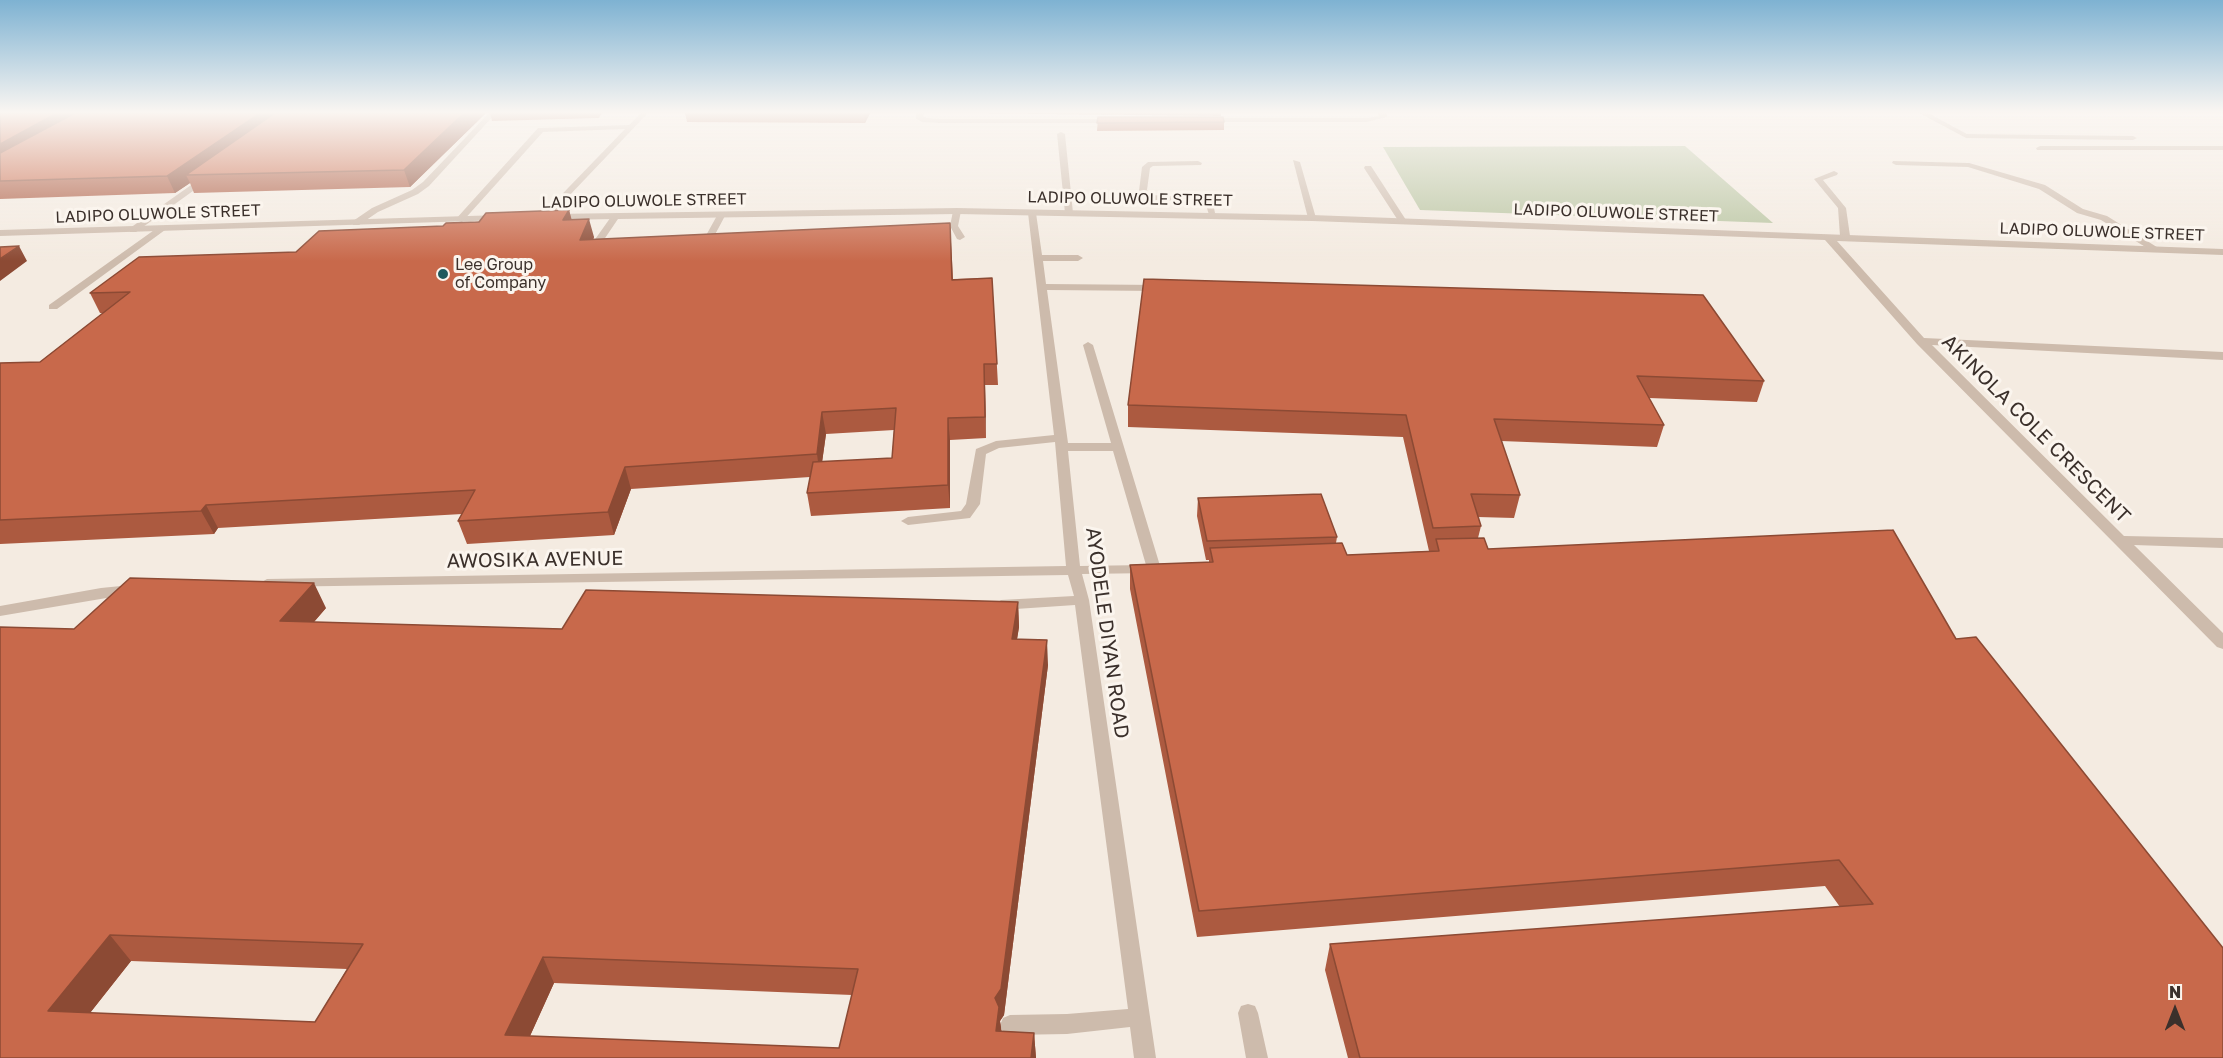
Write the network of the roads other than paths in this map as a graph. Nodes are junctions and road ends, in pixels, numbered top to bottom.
1 (446, 162) edge
2 (512, 162) edge
3 (595, 162) edge
4 (1064, 162) edge
5 (1296, 162) dead end
6 (1198, 163) dead end
7 (1896, 163) dead end
8 (1368, 168) dead end
9 (1834, 173) dead end
10 (211, 175) edge
11 (957, 212) junction
12 (1032, 213) junction
13 (1069, 213) junction
14 (722, 214) junction
15 (616, 216) junction
16 (1213, 216) junction
17 (539, 217) joint
18 (512, 218) edge
19 (1312, 218) junction
20 (459, 220) junction
21 (1402, 220) junction
22 (356, 223) junction
23 (133, 230) junction
24 (160, 230) junction
25 (0, 233) edge
26 (1827, 236) junction
27 (1845, 236) junction
28 (960, 237) dead end
29 (685, 242) edge
30 (607, 245) edge
31 (2155, 249) junction
32 (2223, 252) edge
33 (1038, 258) junction
34 (1078, 258) dead end
35 (1041, 287) junction
36 (1167, 289) edge
37 (53, 307) dead end
38 (1921, 340) junction
39 (1088, 345) dead end
40 (2223, 356) edge
41 (1061, 442) junction
42 (1116, 447) junction
43 (908, 521) dead end
44 (2119, 540) junction
45 (2223, 543) edge
46 (1073, 568) junction
47 (253, 583) edge
48 (148, 589) edge
49 (1082, 600) junction
50 (982, 605) edge
51 (0, 611) edge
52 (2223, 643) edge
53 (1248, 1013) dead end
54 (1140, 1017) junction
55 (1010, 1025) dead end
56 (1145, 1058) edge
57 (1257, 1058) edge

1 - 22 lane
2 - 20 lane
3 - 17 lane
4 - 13 lane
5 - 19 lane
6 - 16 lane
7 - 31 lane
8 - 21 lane
9 - 27 lane
10 - 23 lane
11 - 12 street, LADIPO OLUWOLE STREET
11 - 14 street, LADIPO OLUWOLE STREET
11 - 28 lane
12 - 13 street, LADIPO OLUWOLE STREET
12 - 33 lane, AYODELE DIYAN ROAD
13 - 16 street, LADIPO OLUWOLE STREET
14 - 15 street, LADIPO OLUWOLE STREET
14 - 29 lane
15 - 17 street, LADIPO OLUWOLE STREET
15 - 30 lane
16 - 19 street, LADIPO OLUWOLE STREET
18 - 20 street, LADIPO OLUWOLE STREET
19 - 21 street, LADIPO OLUWOLE STREET
20 - 22 street, LADIPO OLUWOLE STREET
21 - 26 street, LADIPO OLUWOLE STREET
22 - 24 street, LADIPO OLUWOLE STREET
23 - 24 street, LADIPO OLUWOLE STREET
23 - 25 street, LADIPO OLUWOLE STREET
24 - 37 lane
26 - 27 street, LADIPO OLUWOLE STREET
26 - 38 street, AKINOLA COLE CRESCENT
27 - 31 street, LADIPO OLUWOLE STREET
31 - 32 street, LADIPO OLUWOLE STREET
33 - 34 lane
33 - 35 lane, AYODELE DIYAN ROAD
35 - 36 lane
35 - 41 lane, AYODELE DIYAN ROAD
38 - 40 street
38 - 44 street, AKINOLA COLE CRESCENT
39 - 42 lane
41 - 42 lane
41 - 43 lane
41 - 46 lane, AYODELE DIYAN ROAD
42 - 46 lane, AWOSIKA AVENUE
44 - 45 street
44 - 52 street, AKINOLA COLE CRESCENT
46 - 47 lane, AWOSIKA AVENUE
46 - 49 lane, AYODELE DIYAN ROAD
48 - 51 lane
49 - 50 lane
49 - 54 lane, AYODELE DIYAN ROAD
53 - 57 lane
54 - 55 lane
54 - 56 lane, AYODELE DIYAN ROAD

